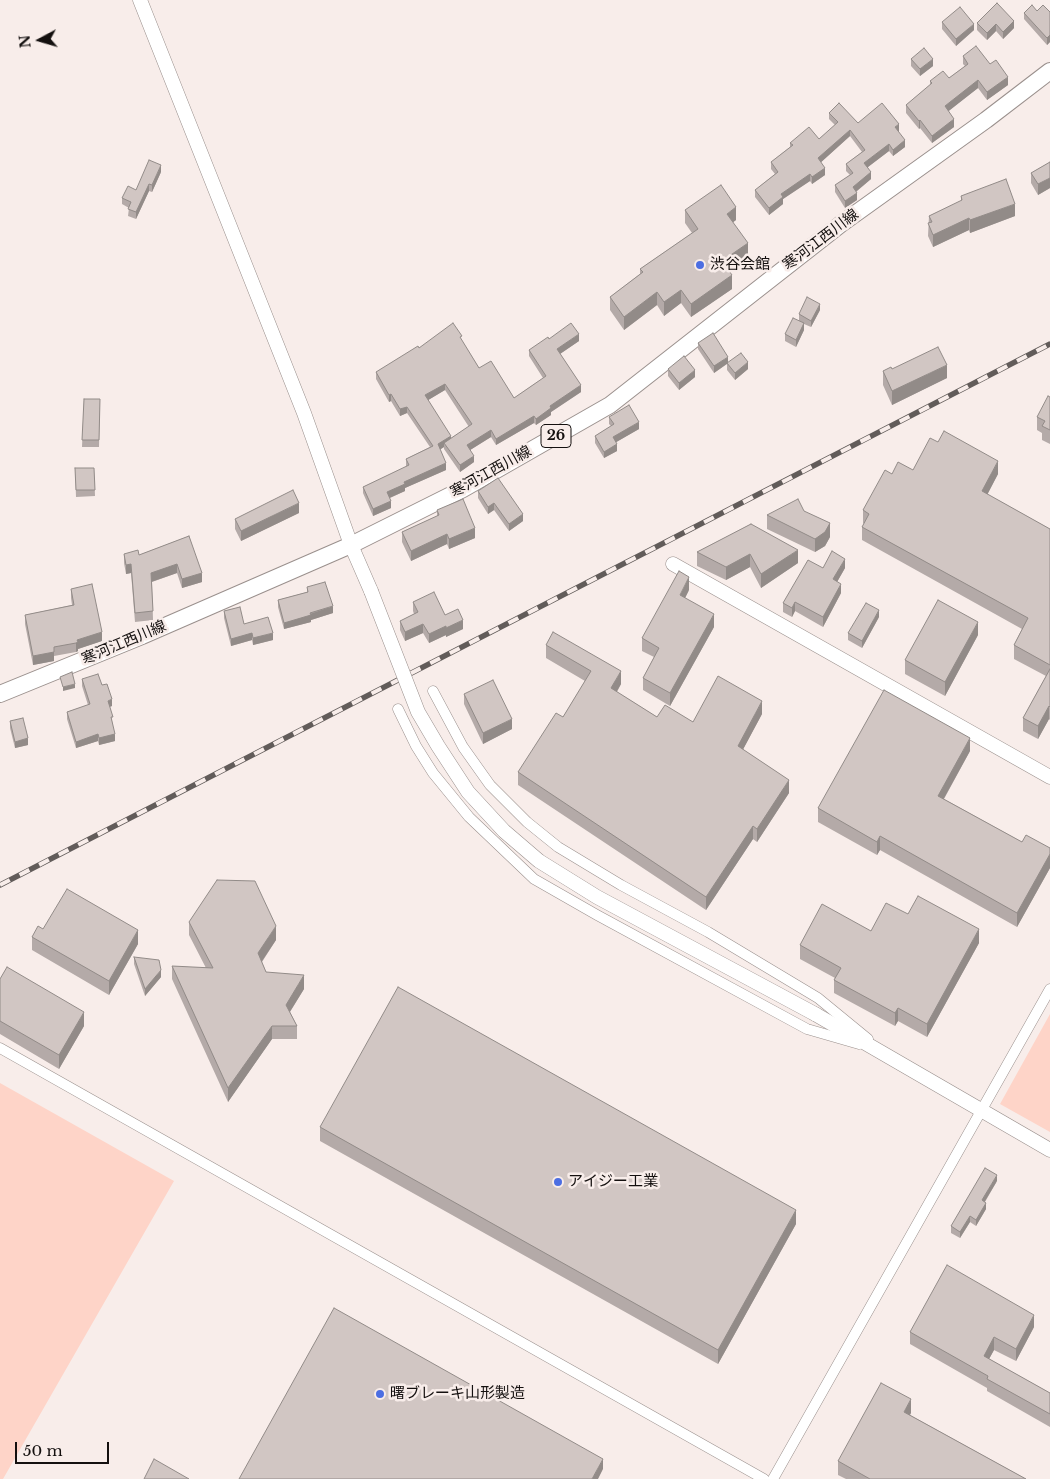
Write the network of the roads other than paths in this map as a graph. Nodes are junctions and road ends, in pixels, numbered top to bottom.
1 (140, 0) edge
2 (1050, 71) edge
3 (351, 545) junction
4 (673, 564) dead end
5 (433, 691) dead end
6 (0, 694) edge
7 (398, 709) dead end
8 (1050, 777) edge
9 (1050, 989) edge
10 (0, 1048) edge
11 (882, 1051) junction
12 (981, 1111) junction
13 (1050, 1150) edge
14 (764, 1479) edge
15 (773, 1479) edge

1 - 3 street
2 - 3 main road, 寒河江西川線 / 26
3 - 6 main road, 寒河江西川線 / 26
3 - 11 street, bridge
4 - 8 street
5 - 11 street
7 - 11 street
9 - 12 street
10 - 14 street
11 - 12 street
12 - 13 street
12 - 15 street

